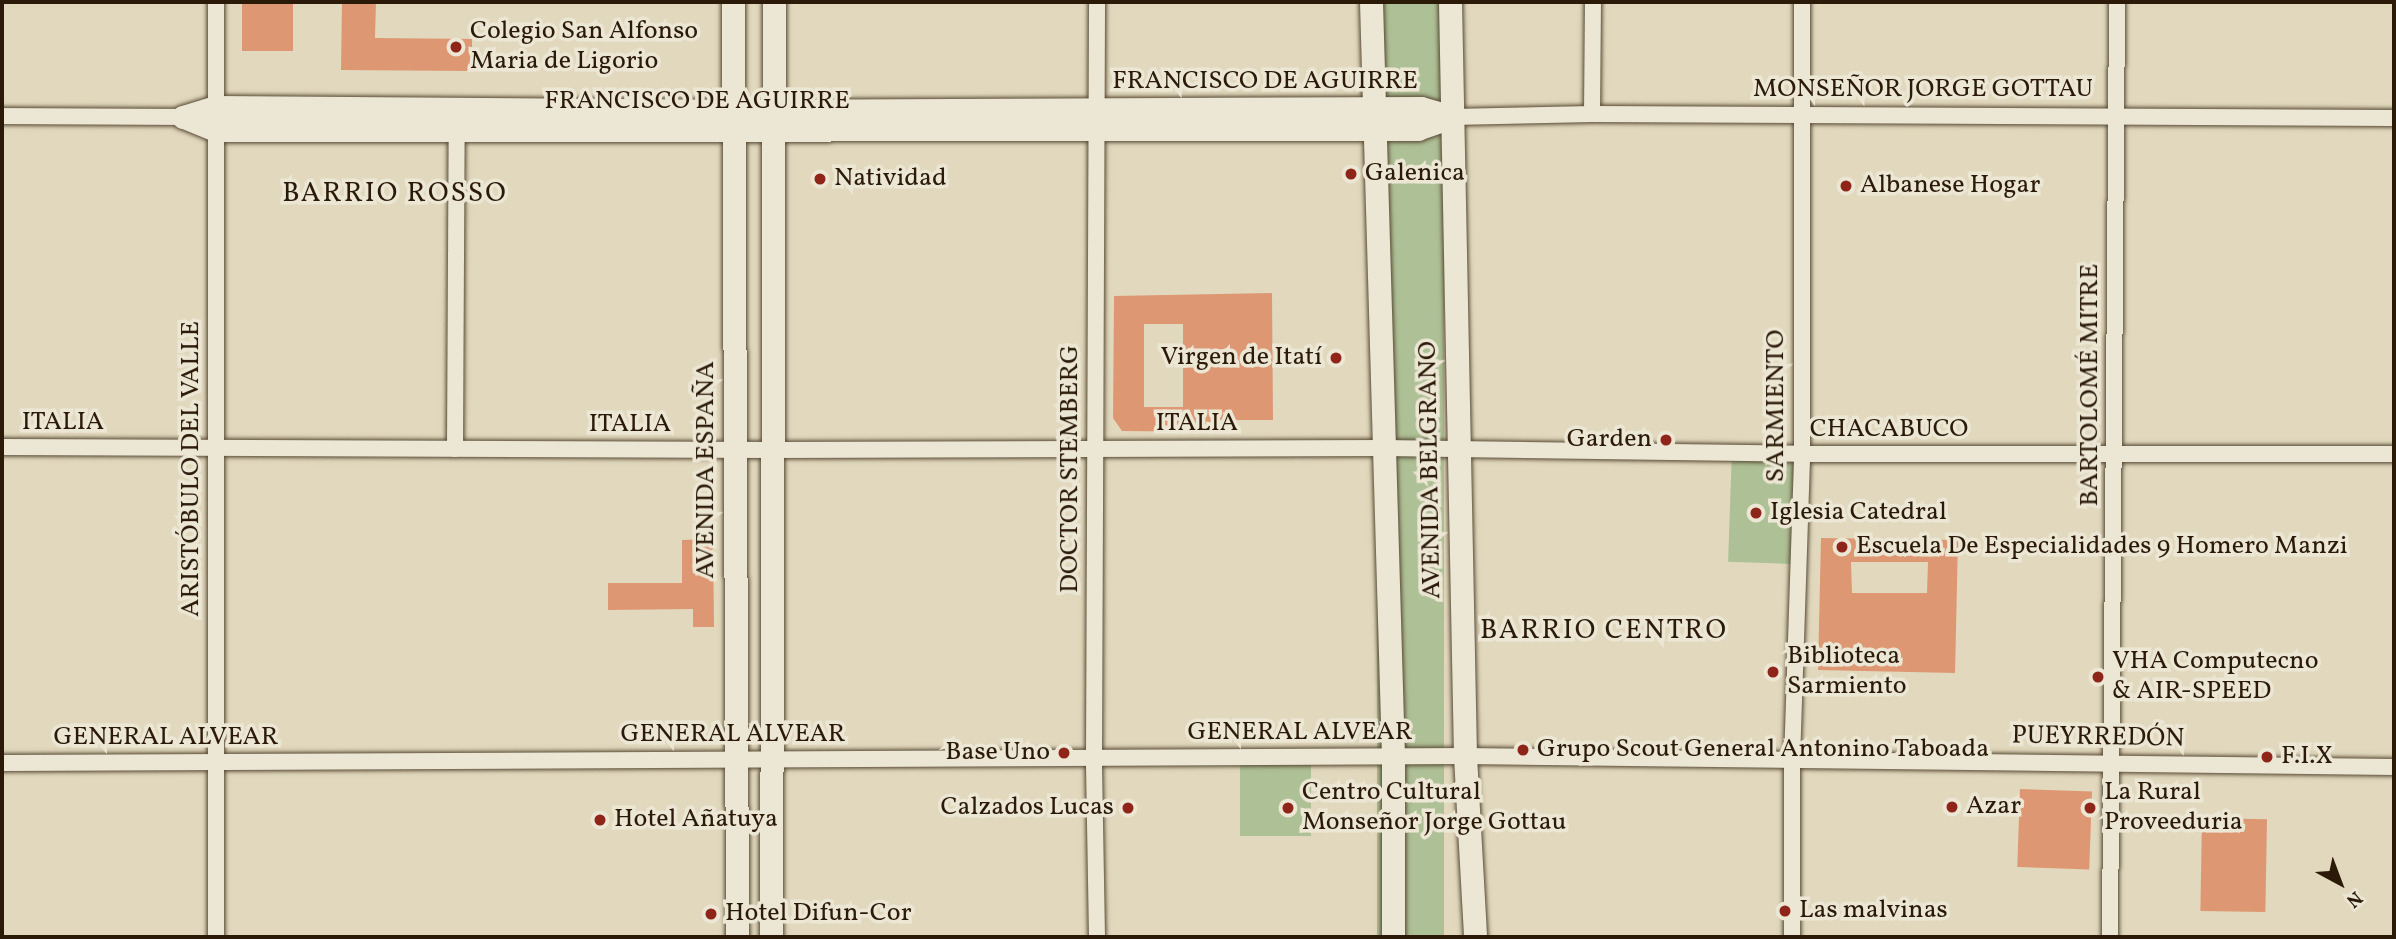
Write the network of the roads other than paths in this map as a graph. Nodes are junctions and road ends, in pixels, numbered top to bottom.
1 (216, 2) edge
2 (733, 2) edge
3 (774, 2) edge
4 (1097, 2) edge
5 (1371, 2) edge
6 (1450, 2) edge
7 (1593, 2) edge
8 (1802, 2) edge
9 (2117, 2) edge
10 (216, 107) junction
11 (1592, 114) junction
12 (2116, 115) junction
13 (2, 116) edge
14 (1801, 116) junction
15 (183, 117) junction
16 (1452, 117) junction
17 (1375, 118) junction
18 (2394, 118) edge
19 (457, 119) junction
20 (1098, 119) junction
21 (734, 120) junction
22 (774, 120) junction
23 (216, 130) junction
24 (2, 447) edge
25 (218, 447) junction
26 (1384, 448) junction
27 (1458, 448) junction
28 (455, 449) junction
29 (735, 450) junction
30 (773, 450) junction
31 (1096, 450) junction
32 (1802, 454) junction
33 (2394, 454) edge
34 (2116, 455) junction
35 (1465, 756) junction
36 (1393, 757) junction
37 (1094, 758) junction
38 (772, 759) junction
39 (737, 760) junction
40 (1792, 761) junction
41 (214, 762) junction
42 (2112, 762) junction
43 (2, 763) edge
44 (2394, 767) edge
45 (216, 937) edge
46 (737, 937) edge
47 (771, 937) edge
48 (1097, 937) edge
49 (1393, 937) edge
50 (1475, 937) edge
51 (1792, 937) edge
52 (2110, 937) edge

1 - 10 street, ARISTÓBULO DEL VALLE
2 - 21 street, AVENIDA ESPAÑA
3 - 22 street
4 - 20 street, DOCTOR STEMBERG
5 - 17 street, AVENIDA BELGRANO
6 - 16 street, AVENIDA BELGRANO
7 - 11 street
8 - 14 street, SARMIENTO
9 - 12 street, BARTOLOMÉ MITRE
10 - 15 street, FRANCISCO DE AGUIRRE
10 - 19 street, FRANCISCO DE AGUIRRE
10 - 23 street, ARISTÓBULO DEL VALLE
11 - 14 street, MONSEÑOR JORGE GOTTAU
11 - 16 street, MONSEÑOR JORGE GOTTAU
12 - 14 street, MONSEÑOR JORGE GOTTAU
12 - 18 street, MONSEÑOR JORGE GOTTAU
12 - 34 street, BARTOLOMÉ MITRE
13 - 15 street, FRANCISCO DE AGUIRRE
14 - 32 street, SARMIENTO
15 - 23 street, FRANCISCO DE AGUIRRE
16 - 17 street, FRANCISCO DE AGUIRRE
16 - 27 street, AVENIDA BELGRANO
17 - 20 street, FRANCISCO DE AGUIRRE
17 - 26 street, AVENIDA BELGRANO
19 - 21 street, FRANCISCO DE AGUIRRE
19 - 23 street, FRANCISCO DE AGUIRRE
19 - 28 street
20 - 22 street, FRANCISCO DE AGUIRRE
20 - 31 street, DOCTOR STEMBERG
21 - 22 street, FRANCISCO DE AGUIRRE
21 - 29 street, AVENIDA ESPAÑA
22 - 30 street
23 - 25 street, ARISTÓBULO DEL VALLE
24 - 25 street, ITALIA
25 - 28 street, ITALIA
25 - 41 street, ARISTÓBULO DEL VALLE
26 - 27 street, CHACABUCO
26 - 31 street, ITALIA
26 - 36 street, AVENIDA BELGRANO
27 - 32 street, CHACABUCO
27 - 35 street, AVENIDA BELGRANO
28 - 29 street, ITALIA
29 - 30 street, ITALIA
29 - 39 street, AVENIDA ESPAÑA
30 - 31 street, ITALIA
30 - 38 street
31 - 37 street, DOCTOR STEMBERG
32 - 34 street, CHACABUCO
32 - 40 street, SARMIENTO
33 - 34 street, CHACABUCO
34 - 42 street, BARTOLOMÉ MITRE
35 - 36 street, GENERAL ALVEAR
35 - 40 street, PUEYRREDÓN
35 - 50 street, AVENIDA BELGRANO
36 - 37 street, GENERAL ALVEAR
36 - 49 street, AVENIDA BELGRANO
37 - 38 street, GENERAL ALVEAR
37 - 48 street, DOCTOR STEMBERG
38 - 39 street, GENERAL ALVEAR
38 - 47 street
39 - 41 street, GENERAL ALVEAR
39 - 46 street, AVENIDA ESPAÑA
40 - 42 street, PUEYRREDÓN
40 - 51 street, SARMIENTO
41 - 43 street, GENERAL ALVEAR
41 - 45 street, ARISTÓBULO DEL VALLE
42 - 44 street, PUEYRREDÓN
42 - 52 street, BARTOLOMÉ MITRE

